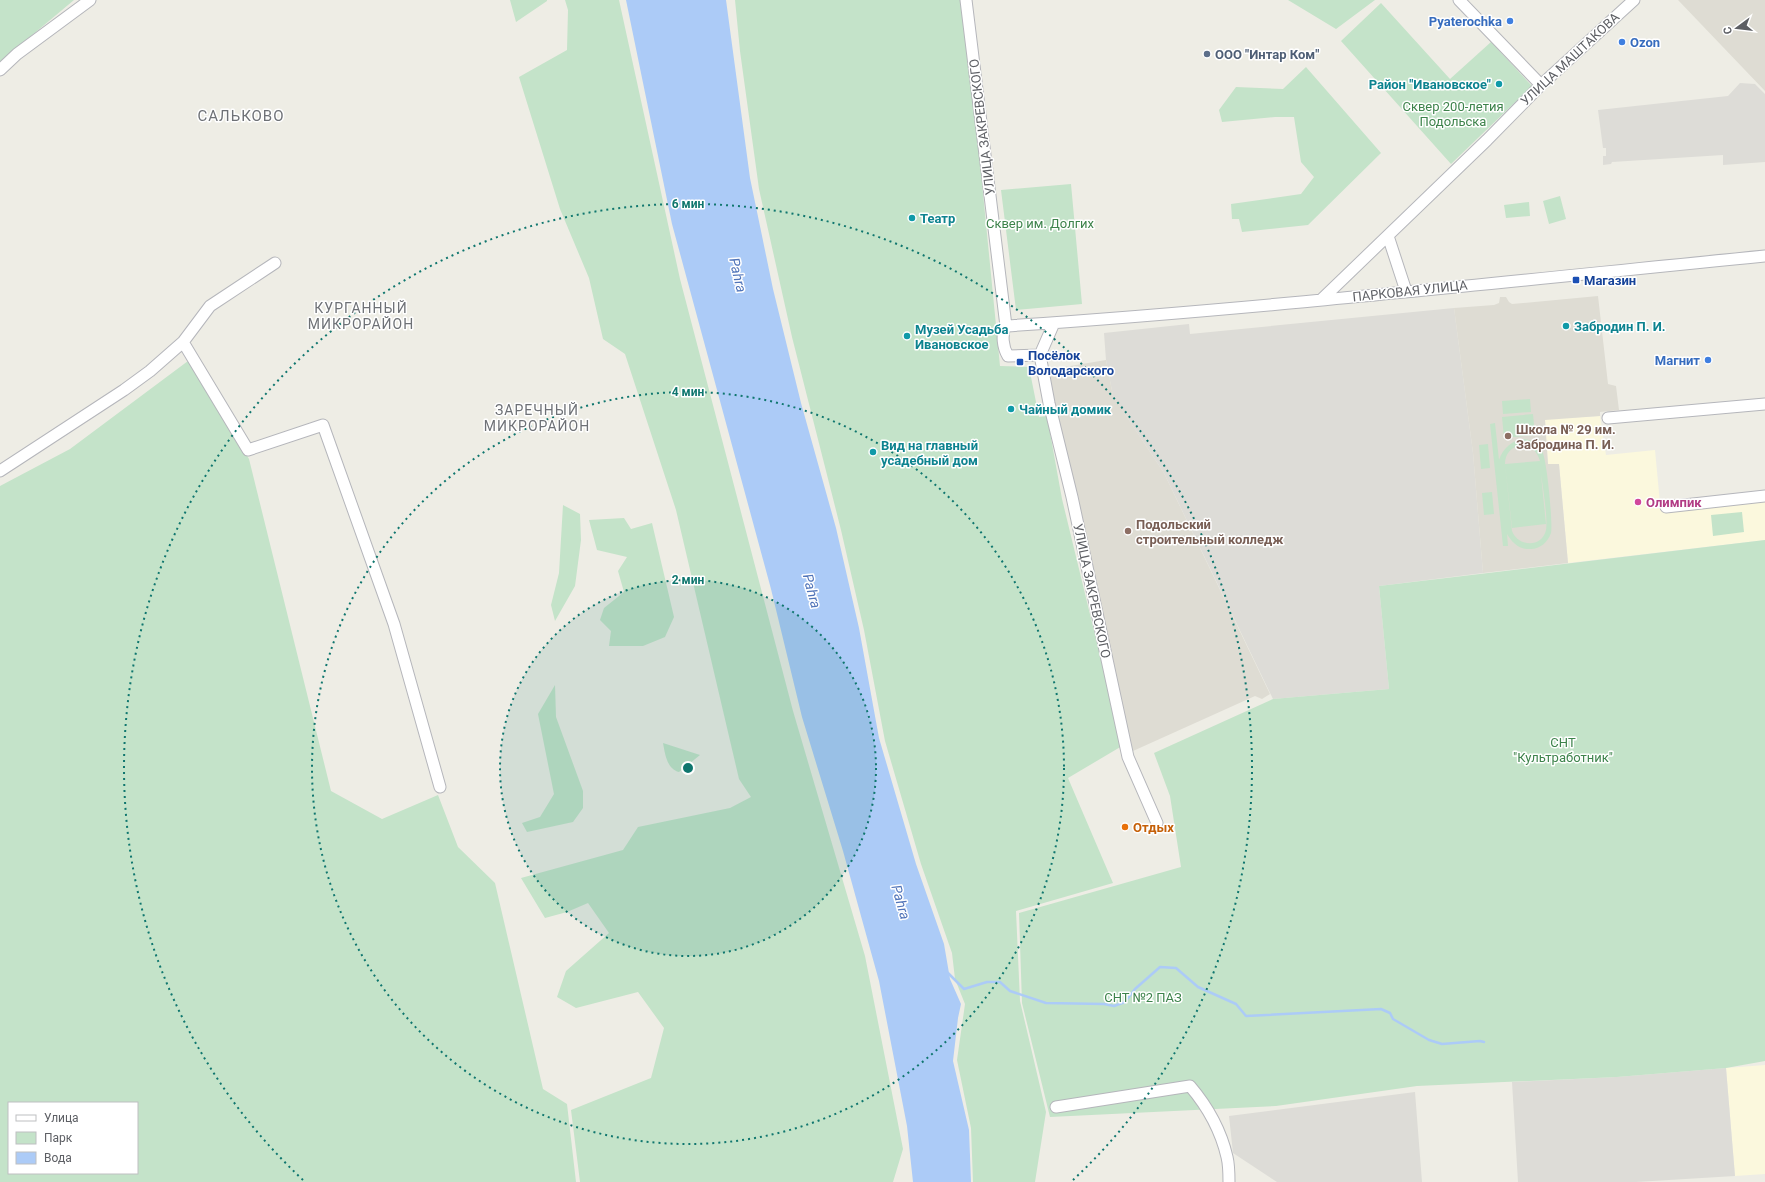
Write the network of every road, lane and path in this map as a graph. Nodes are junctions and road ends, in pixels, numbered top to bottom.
1 (90, 0) edge
2 (966, 0) edge
3 (1459, 0) edge
4 (1634, 0) edge
5 (0, 70) edge
6 (1541, 85) junction
7 (1388, 236) junction
8 (1765, 256) edge
9 (275, 264) dead end
10 (1406, 291) junction
11 (1321, 300) junction
12 (1054, 323) junction
13 (1006, 326) junction
14 (183, 342) junction
15 (1040, 355) junction
16 (1765, 404) edge
17 (1608, 418) dead end
18 (0, 471) edge
19 (1765, 496) edge
20 (1666, 507) dead end
21 (440, 787) dead end
22 (1157, 823) dead end
23 (1056, 1107) dead end
24 (1229, 1182) edge

1 - 5 street
2 - 13 street, УЛИЦА ЗАКРЕВСКОГО
3 - 6 street
4 - 6 street, УЛИЦА МАШТАКОВА
6 - 7 street, УЛИЦА МАШТАКОВА
7 - 10 street
7 - 11 street, УЛИЦА МАШТАКОВА
8 - 10 street, ПАРКОВАЯ УЛИЦА
9 - 14 street
10 - 11 street, ПАРКОВАЯ УЛИЦА
11 - 12 street, ПАРКОВАЯ УЛИЦА
12 - 13 street, ПАРКОВАЯ УЛИЦА
12 - 15 street
13 - 15 street
14 - 18 street
14 - 21 street
15 - 22 street, УЛИЦА ЗАКРЕВСКОГО
16 - 17 street
19 - 20 street
23 - 24 street

